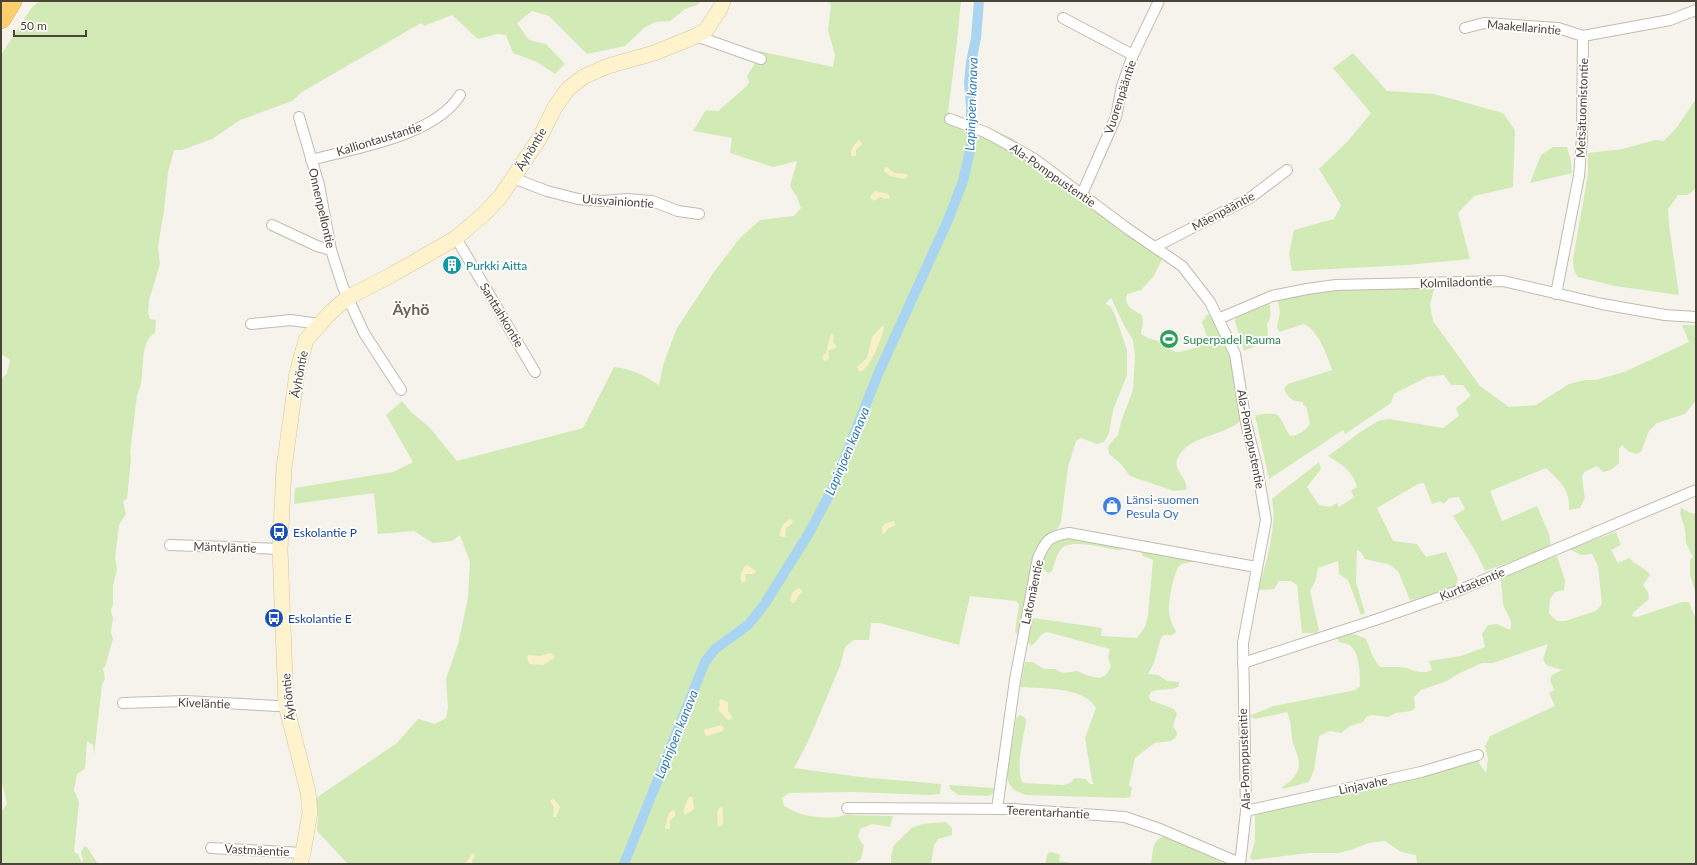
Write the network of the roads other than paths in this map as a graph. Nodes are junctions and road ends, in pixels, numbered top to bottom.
1 (723, 1) edge
2 (1159, 1) edge
3 (1696, 10) edge
4 (1063, 18) dead end
5 (1465, 28) dead end
6 (696, 36) junction
7 (1583, 36) junction
8 (1133, 55) junction
9 (761, 59) dead end
10 (460, 95) dead end
11 (299, 117) dead end
12 (950, 119) dead end
13 (311, 160) junction
14 (1287, 170) dead end
15 (513, 178) junction
16 (1082, 194) junction
17 (699, 214) dead end
18 (272, 225) dead end
19 (456, 238) junction
20 (1155, 247) junction
21 (331, 250) junction
22 (1556, 294) junction
23 (347, 298) junction
24 (1696, 317) edge
25 (1218, 319) junction
26 (251, 324) dead end
27 (319, 324) junction
28 (535, 372) dead end
29 (401, 390) dead end
30 (1696, 490) edge
31 (170, 546) dead end
32 (280, 549) junction
33 (1256, 567) junction
34 (1243, 663) junction
35 (123, 704) dead end
36 (286, 705) junction
37 (1478, 755) dead end
38 (847, 808) dead end
39 (997, 809) junction
40 (1246, 811) junction
41 (211, 848) dead end
42 (302, 859) edge
43 (1240, 864) edge

1 - 6 main road, Äyhöntie
2 - 8 street, Vuorenpääntie
3 - 7 street
4 - 8 street
5 - 7 street, Maakellarintie
6 - 9 street
6 - 15 main road, Äyhöntie
7 - 22 street, Metsätuomistontie
8 - 16 street, Vuorenpääntie
10 - 13 street, Kalliontaustantie
11 - 13 street, Onnenpellontie
12 - 16 street, Ala-Pomppustentie
13 - 21 street, Onnenpellontie
14 - 20 street, Mäenpääntie
15 - 17 street, Uusvainiontie
15 - 19 main road, Äyhöntie
16 - 20 street, Ala-Pomppustentie
18 - 21 street
19 - 23 main road, Äyhöntie
19 - 28 street, Santtahkontie
20 - 25 street, Ala-Pomppustentie
21 - 23 street, Onnenpellontie
22 - 24 street, Kolmiladontie
22 - 25 street, Kolmiladontie
23 - 27 main road, Äyhöntie
23 - 29 street, Onnenpellontie
25 - 33 street, Ala-Pomppustentie
26 - 27 street
27 - 32 main road, Äyhöntie
30 - 34 street, Kurttastentie
31 - 32 street, Mäntyläntie
32 - 36 main road, Äyhöntie
33 - 34 street, Ala-Pomppustentie
33 - 39 street, Latomäentie
34 - 40 street, Ala-Pomppustentie
35 - 36 street, Kiveläntie
36 - 42 main road, Äyhöntie
37 - 40 street, Linjavahe
38 - 39 street, Teerentarhantie
39 - 43 street, Teerentarhantie
40 - 43 street, Ala-Pomppustentie
41 - 42 street, Vastmäentie

